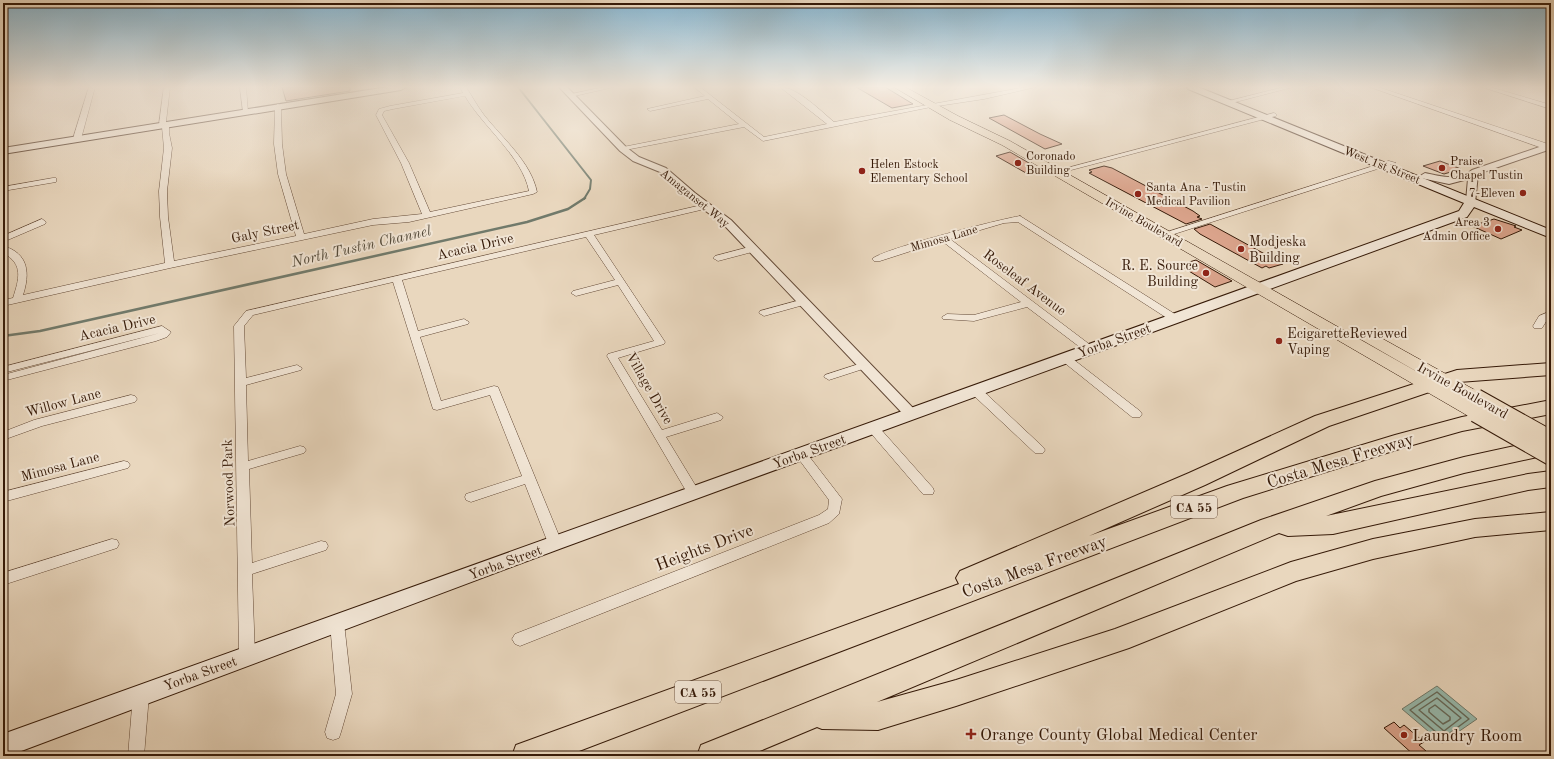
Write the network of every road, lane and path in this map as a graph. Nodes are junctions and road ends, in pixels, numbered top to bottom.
1 (81, 122) edge
2 (175, 122) edge
3 (278, 122) edge
4 (383, 122) edge
5 (486, 122) edge
6 (597, 122) edge
7 (741, 122) edge
8 (830, 122) edge
9 (846, 122) edge
10 (969, 122) edge
11 (1245, 122) edge
12 (1286, 122) edge
13 (1480, 122) edge
14 (164, 124) junction
15 (744, 125) junction
16 (833, 125) junction
17 (76, 139) junction
18 (1549, 146) edge
19 (623, 149) junction
20 (3, 151) edge
21 (1388, 164) junction
22 (1062, 170) junction
23 (1473, 175) junction
24 (1425, 176) junction
25 (53, 180) dead end
26 (3, 189) edge
27 (1471, 198) junction
28 (706, 206) junction
29 (1463, 214) junction
30 (427, 215) junction
31 (1510, 217) junction
32 (42, 222) dead end
33 (1551, 227) edge
34 (1171, 232) junction
35 (589, 234) junction
36 (1551, 234) edge
37 (301, 237) junction
38 (943, 238) junction
39 (3, 239) edge
40 (3, 249) edge
41 (753, 249) junction
42 (718, 258) dead end
43 (877, 259) dead end
44 (170, 265) junction
45 (397, 279) junction
46 (619, 282) junction
47 (1265, 285) junction
48 (576, 293) dead end
49 (18, 300) junction
50 (804, 302) junction
51 (3, 303) edge
52 (1029, 303) junction
53 (250, 313) joint
54 (764, 313) dead end
55 (1551, 314) edge
56 (947, 317) dead end
57 (1174, 318) junction
58 (464, 322) dead end
59 (1538, 326) dead end
60 (415, 336) junction
61 (1089, 349) junction
62 (1065, 358) junction
63 (865, 365) junction
64 (297, 368) dead end
65 (1551, 369) edge
66 (3, 370) edge
67 (829, 376) dead end
68 (3, 378) edge
69 (240, 383) junction
70 (1437, 383) junction
71 (975, 390) junction
72 (131, 399) dead end
73 (1551, 407) edge
74 (911, 414) junction
75 (1136, 414) dead end
76 (717, 417) dead end
77 (873, 428) junction
78 (3, 436) edge
79 (660, 436) junction
80 (1551, 440) edge
81 (1551, 446) edge
82 (300, 450) dead end
83 (1039, 450) dead end
84 (801, 454) junction
85 (1551, 456) edge
86 (124, 465) dead end
87 (242, 467) junction
88 (529, 478) junction
89 (1551, 479) edge
90 (928, 491) dead end
91 (694, 493) junction
92 (3, 497) edge
93 (471, 497) dead end
94 (1551, 521) edge
95 (1270, 527) junction
96 (555, 543) junction
97 (112, 544) dead end
98 (321, 546) dead end
99 (246, 570) junction
100 (3, 580) edge
101 (337, 623) junction
102 (868, 628) junction
103 (520, 639) dead end
104 (247, 656) junction
105 (141, 695) junction
106 (814, 715) junction
107 (333, 732) dead end
108 (3, 746) edge
109 (136, 756) edge
110 (527, 756) edge
111 (712, 756) edge

1 - 17 street
2 - 14 main road
3 - 37 street
4 - 30 street
5 - 30 street, Galy Street
6 - 19 street, Amaganset Way
7 - 15 street
8 - 16 street
9 - 16 street
10 - 22 main road, Irvine Boulevard
11 - 22 street
12 - 21 main road, West 1st Street
13 - 18 street
14 - 17 main road
14 - 44 street
15 - 16 street
15 - 19 street
17 - 20 main road
18 - 23 street
19 - 28 street, Amaganset Way
21 - 24 main road, West 1st Street
21 - 27 main road, West 1st Street
21 - 34 street
22 - 34 main road, Irvine Boulevard
23 - 24 street
23 - 27 street
24 - 27 main road, West 1st Street
25 - 26 street
27 - 29 main road
27 - 31 main road, West 1st Street
27 - 33 main road, West 1st Street
28 - 35 street, Acacia Drive
28 - 41 street, Amaganset Way
29 - 31 main road, Yorba Street
29 - 47 main road, Yorba Street
30 - 37 street, Galy Street
31 - 36 main road, West 1st Street
32 - 39 street
34 - 47 main road, Irvine Boulevard
35 - 45 street, Acacia Drive
35 - 46 street, Village Drive
37 - 44 street, Galy Street
38 - 43 street, Mimosa Lane
38 - 52 street, Roseleaf Avenue
38 - 57 street, Mimosa Lane
40 - 49 street
41 - 42 street
41 - 50 street, Amaganset Way
44 - 49 street, Galy Street
45 - 53 street, Acacia Drive
45 - 60 street
46 - 48 street
46 - 79 street, Village Drive
47 - 57 main road, Yorba Street
47 - 70 main road, Irvine Boulevard
49 - 51 street, Galy Street
50 - 54 street
50 - 63 street, Amaganset Way
52 - 56 street
52 - 61 street, Roseleaf Avenue
53 - 69 street, Norwood Park
55 - 59 street
57 - 61 main road, Yorba Street
58 - 60 street
60 - 88 street
61 - 62 main road, Yorba Street
62 - 71 main road, Yorba Street
62 - 75 street
63 - 67 street
63 - 74 street, Amaganset Way
64 - 69 street
65 - 70 highway
66 - 68 street, Acacia Drive
69 - 87 street, Norwood Park
70 - 80 main road, Irvine Boulevard, bridge
70 - 85 main road, bridge
70 - 102 highway
71 - 74 main road, Yorba Street
71 - 83 street
72 - 78 street, Willow Lane
73 - 102 highway, Costa Mesa Freeway / CA 55
74 - 77 main road, Yorba Street
76 - 79 street, Village Drive
77 - 84 main road, Yorba Street
77 - 90 street
79 - 91 street, Village Drive
81 - 95 highway
82 - 87 street
84 - 91 main road, Yorba Street
84 - 103 street, Heights Drive
86 - 92 street, Mimosa Lane
87 - 99 street, Norwood Park
88 - 93 street
88 - 96 street
89 - 95 highway
91 - 96 main road, Yorba Street
94 - 106 highway
95 - 106 highway
96 - 101 main road, Yorba Street
97 - 100 street
98 - 99 street
99 - 104 street, Norwood Park
101 - 104 main road, Yorba Street
101 - 107 street
102 - 110 highway, Costa Mesa Freeway / CA 55
104 - 105 main road, Yorba Street
105 - 108 main road, Yorba Street
105 - 109 street
106 - 111 highway

